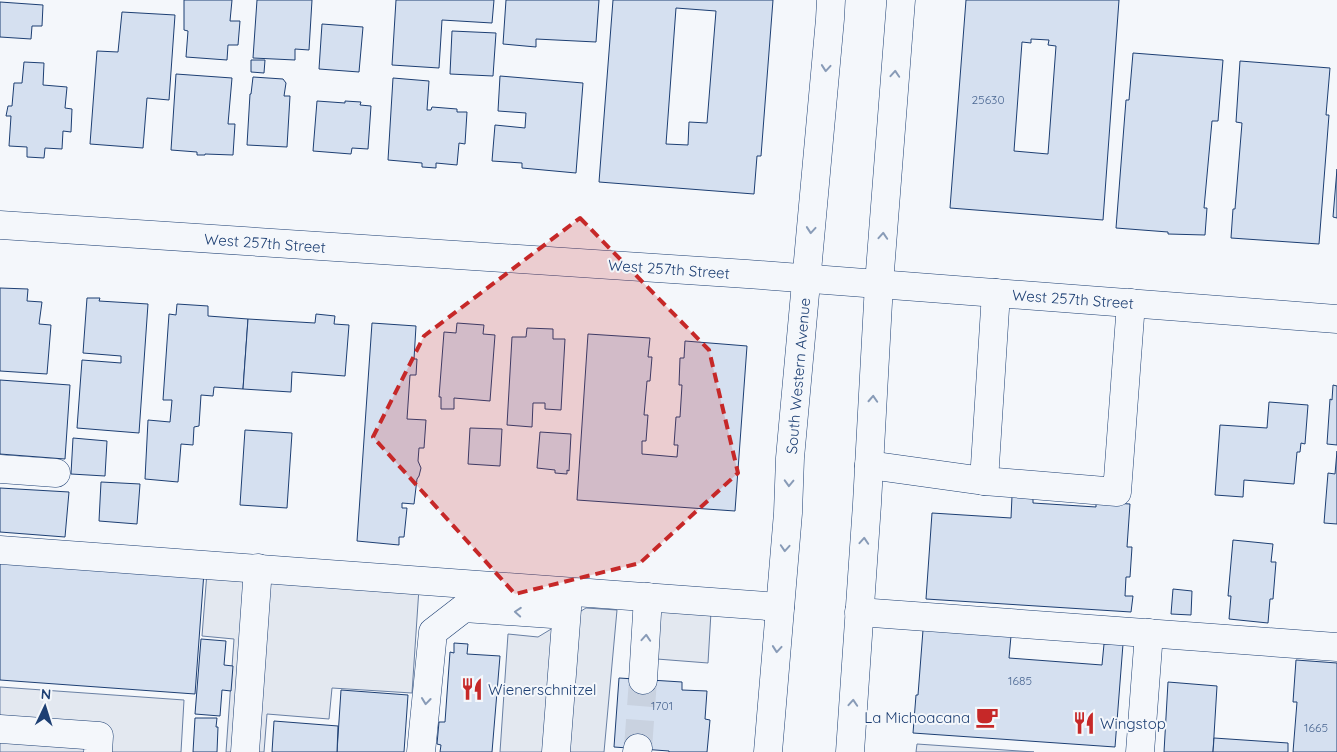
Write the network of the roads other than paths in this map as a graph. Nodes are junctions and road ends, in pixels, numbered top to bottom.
1 (831, 0) edge
2 (901, 0) edge
3 (0, 225) edge
4 (807, 278) junction
5 (879, 284) junction
6 (996, 293) junction
7 (1131, 303) junction
8 (1337, 319) edge
9 (869, 465) junction
10 (0, 469) edge
11 (56, 472) dead end
12 (984, 481) junction
13 (0, 550) edge
14 (258, 568) junction
15 (648, 597) junction
16 (567, 603) junction
17 (780, 607) junction
18 (859, 612) junction
19 (1148, 633) junction
20 (1337, 647) edge
21 (643, 680) tunnel mouth
22 (0, 729) edge
23 (98, 752) edge
24 (245, 752) edge
25 (421, 752) edge
26 (556, 752) edge
27 (768, 752) edge
28 (850, 752) edge
29 (1140, 752) edge

1 -> 4 main road, South Western Avenue
5 -> 2 main road
3 - 4 main road, West 257th Street
4 - 5 main road, West 257th Street
4 -> 17 main road, South Western Avenue
5 - 6 main road, West 257th Street
9 -> 5 main road
6 - 7 main road, West 257th Street
6 - 12 main road
7 - 8 main road, West 257th Street
7 - 12 main road
9 - 12 main road
18 -> 9 main road
10 - 11 main road
13 - 14 main road
14 - 16 main road
14 - 24 main road
15 - 16 main road
15 - 17 main road
21 -> 15 main road
16 -> 25 main road
16 - 26 main road
17 -> 27 main road, South Western Avenue
18 - 19 main road
28 -> 18 main road
19 - 20 main road
19 - 29 main road
22 - 23 main road

